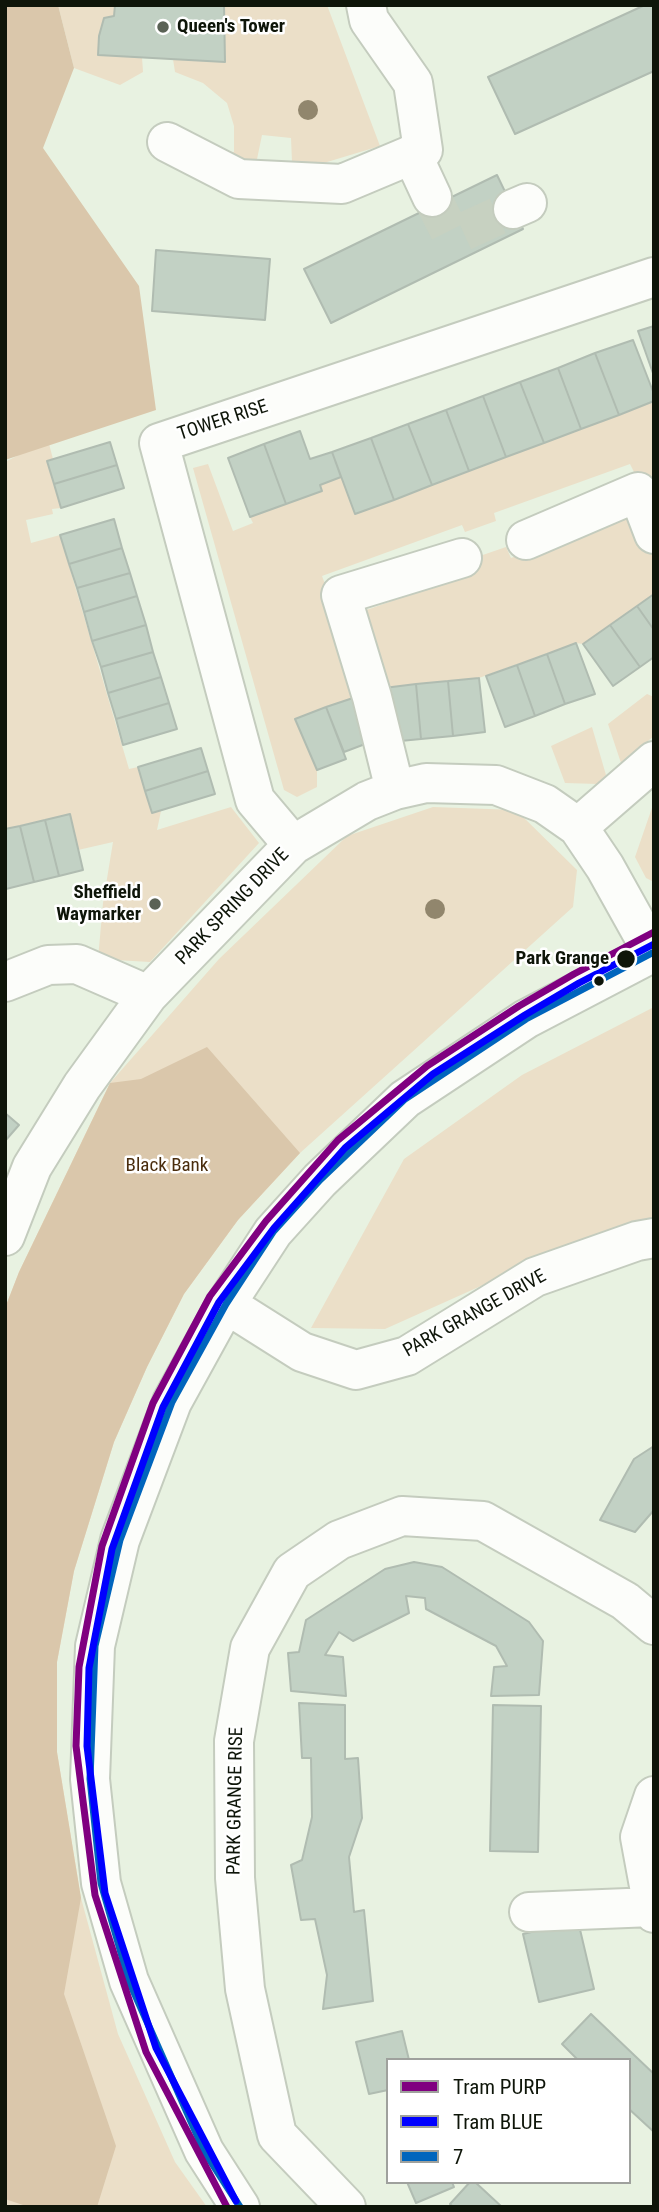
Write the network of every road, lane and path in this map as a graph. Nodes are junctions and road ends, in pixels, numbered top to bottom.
1 (366, 5) edge
2 (167, 142) dead end
3 (412, 154) junction
4 (432, 197) tunnel mouth
5 (654, 277) edge
6 (654, 534) edge
7 (526, 540) dead end
8 (462, 558) dead end
9 (654, 761) edge
10 (395, 790) junction
11 (578, 827) junction
12 (293, 845) junction
13 (653, 953) edge
14 (5, 982) edge
15 (148, 995) junction
16 (5, 1236) edge
17 (654, 1238) edge
18 (226, 1304) junction
19 (654, 1625) edge
20 (654, 1796) edge
21 (653, 1910) edge
22 (529, 1912) dead end
23 (240, 2207) edge
24 (346, 2207) edge

1 - 3 street
2 - 3 street
3 - 4 street
5 - 12 street, TOWER RISE
6 - 7 street
8 - 10 street
9 - 11 street
10 - 11 street, PARK SPRING DRIVE
10 - 12 street, PARK SPRING DRIVE
11 - 13 street, PARK SPRING DRIVE
12 - 15 street, PARK SPRING DRIVE
13 - 18 street
14 - 15 street
15 - 16 street, PARK SPRING DRIVE
17 - 18 street, PARK GRANGE DRIVE
18 - 23 street
19 - 24 street, PARK GRANGE RISE
20 - 21 street
21 - 22 street

